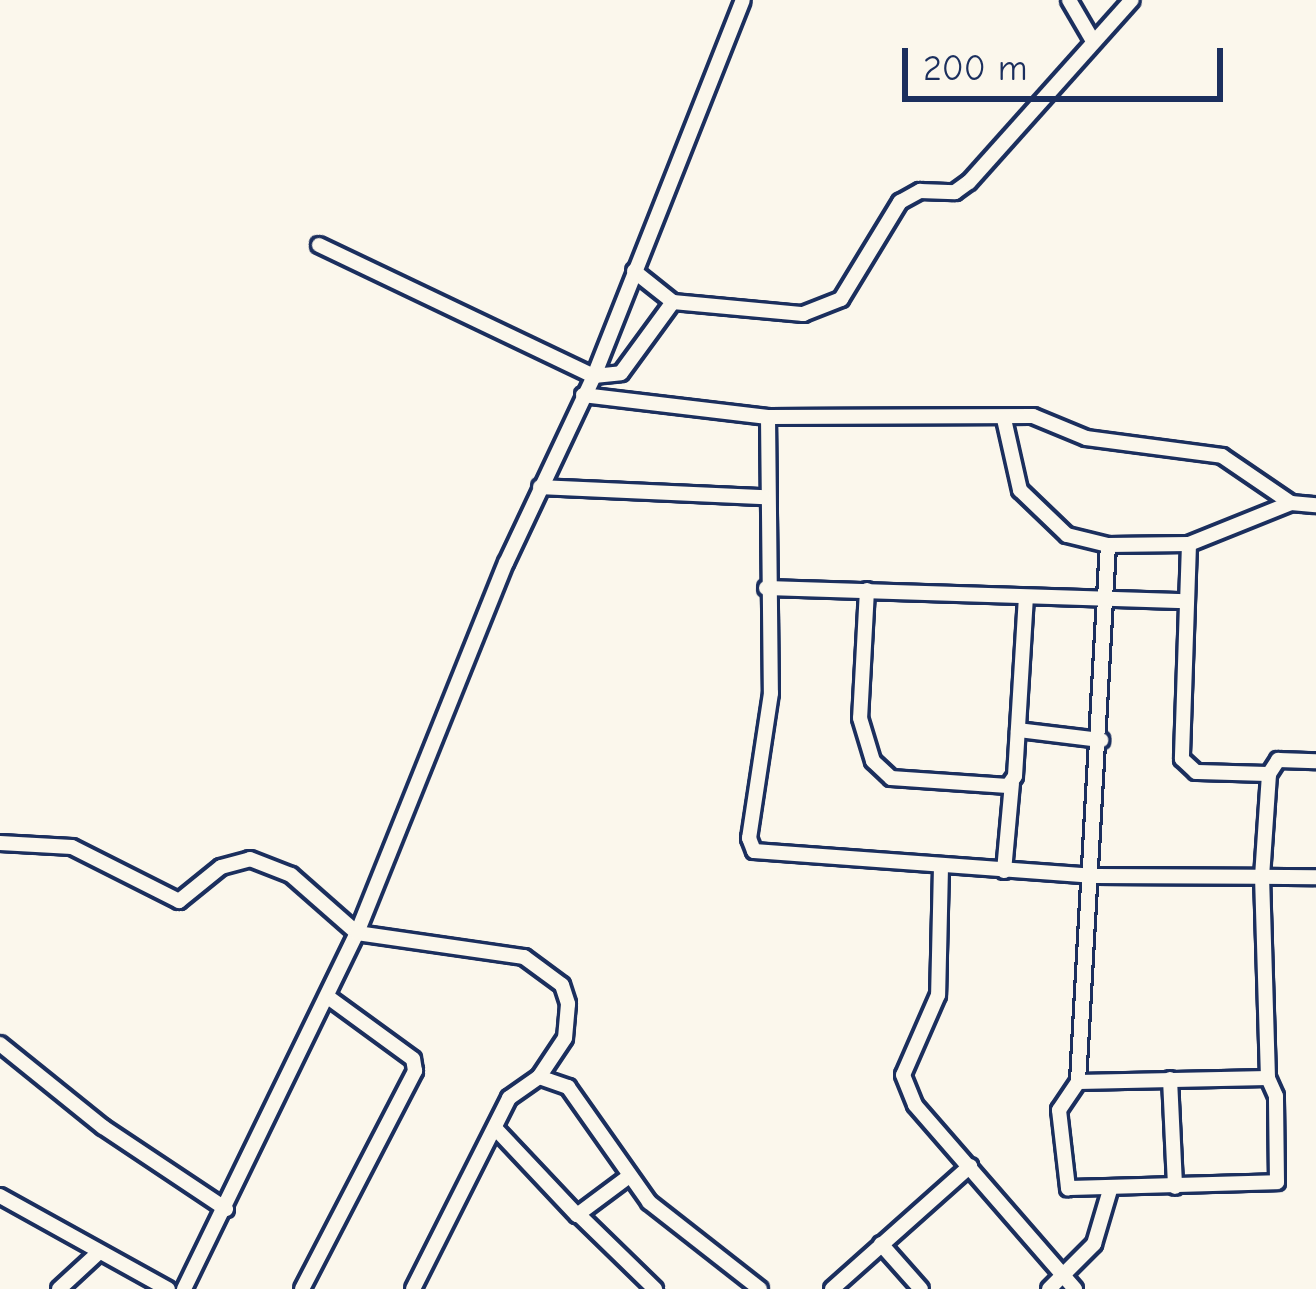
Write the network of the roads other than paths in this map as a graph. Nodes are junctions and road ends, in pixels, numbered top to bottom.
1 (743, 0) edge
2 (1069, 0) edge
3 (1132, 0) edge
4 (1093, 41) junction
5 (320, 245) dead end
6 (634, 271) junction
7 (673, 302) junction
8 (594, 376) junction
9 (583, 395) junction
10 (768, 417) junction
11 (1004, 419) junction
12 (540, 487) junction
13 (764, 497) junction
14 (1292, 503) junction
15 (1316, 505) edge
16 (1189, 544) junction
17 (1108, 545) junction
18 (766, 588) junction
19 (867, 590) junction
20 (1026, 596) junction
21 (1106, 599) junction
22 (1187, 601) junction
23 (1018, 730) junction
24 (1101, 740) junction
25 (1316, 761) edge
26 (1269, 774) junction
27 (1012, 783) junction
28 (0, 843) edge
29 (941, 867) junction
30 (1004, 871) junction
31 (1095, 876) junction
32 (1262, 877) junction
33 (1316, 877) edge
34 (357, 933) junction
35 (328, 997) junction
36 (0, 1044) edge
37 (538, 1077) junction
38 (1268, 1078) junction
39 (1170, 1079) junction
40 (1078, 1082) junction
41 (495, 1128) junction
42 (970, 1166) junction
43 (628, 1178) junction
44 (1175, 1186) junction
45 (1110, 1190) junction
46 (0, 1196) edge
47 (226, 1209) junction
48 (580, 1216) junction
49 (881, 1244) junction
50 (98, 1253) junction
51 (1064, 1276) junction
52 (59, 1289) edge
53 (169, 1289) edge
54 (184, 1289) edge
55 (302, 1289) edge
56 (413, 1289) edge
57 (655, 1289) edge
58 (760, 1289) edge
59 (832, 1289) edge
60 (921, 1289) edge
61 (1049, 1289) edge
62 (1075, 1289) edge

1 - 6 street
2 - 4 street
3 - 4 street
4 - 7 street
5 - 8 street
6 - 7 street
6 - 8 street
7 - 8 street
8 - 9 street
9 - 10 street
9 - 12 street
10 - 11 street
10 - 13 street
11 - 14 street
11 - 17 street
12 - 13 street
12 - 34 street
13 - 18 street
14 - 15 street
14 - 16 street
16 - 17 street
16 - 22 street
17 - 21 street
18 - 19 street
18 - 29 street
19 - 20 street
19 - 27 street
20 - 21 street
20 - 23 street
21 - 22 street
21 - 24 street
22 - 26 street
23 - 24 street
23 - 27 street
24 - 31 street
25 - 26 street
26 - 32 street
27 - 30 street
28 - 34 street
29 - 30 street
29 - 42 street
30 - 31 street
31 - 32 street
31 - 40 street
32 - 33 street
32 - 38 street
34 - 35 street
34 - 37 street
35 - 47 street
35 - 55 street
36 - 47 street
37 - 41 street
37 - 43 street
38 - 39 street
38 - 44 street
39 - 40 street
39 - 44 street
40 - 45 street
41 - 48 street
41 - 56 street
42 - 49 street
42 - 51 street
43 - 48 street
43 - 58 street
44 - 45 street
45 - 51 street
46 - 50 street
47 - 54 street
48 - 57 street
49 - 59 street
49 - 60 street
50 - 52 street
50 - 53 street
51 - 61 street
51 - 62 street

